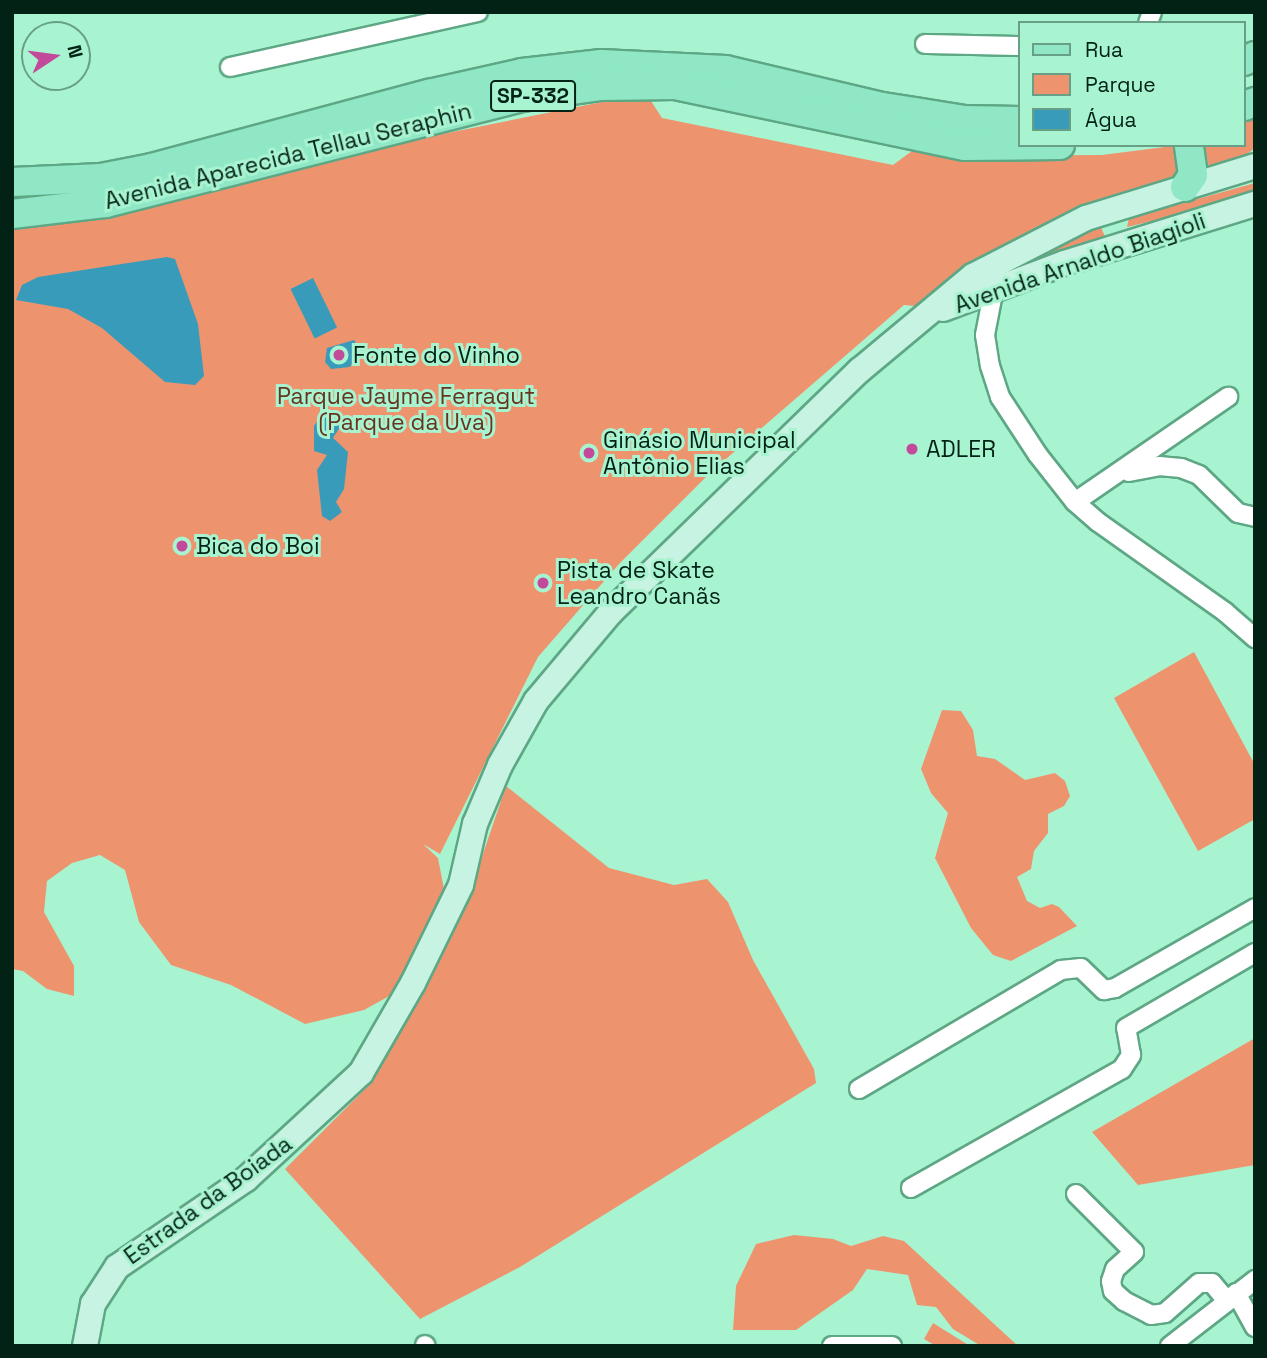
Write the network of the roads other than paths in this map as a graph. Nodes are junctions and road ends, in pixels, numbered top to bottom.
1 (478, 12) edge
2 (925, 44) dead end
3 (1018, 46) edge
4 (230, 67) dead end
5 (1018, 121) edge
6 (1018, 145) edge
7 (1189, 147) edge
8 (1255, 166) edge
9 (12, 182) edge
10 (1185, 187) junction
11 (1255, 204) edge
12 (1104, 212) junction
13 (12, 214) edge
14 (1115, 248) junction
15 (1002, 261) junction
16 (992, 292) junction
17 (929, 313) junction
18 (1228, 397) dead end
19 (1122, 474) junction
20 (1075, 502) junction
21 (1255, 517) edge
22 (1255, 639) edge
23 (1255, 908) edge
24 (1255, 953) edge
25 (859, 1089) dead end
26 (911, 1188) dead end
27 (1076, 1194) dead end
28 (1255, 1280) edge
29 (1232, 1297) junction
30 (1255, 1327) edge
31 (85, 1346) edge
32 (832, 1346) edge
33 (891, 1346) edge
34 (1170, 1346) edge

1 - 4 street
2 - 3 street
5 - 9 main road, Avenida Aparecida Tellau Seraphin / SP-332
6 - 13 main road, Avenida Aparecida Tellau Seraphin / SP-332
7 - 10 main road
8 - 10 main road, Avenida Arnaldo Biagioli
10 - 12 main road, Avenida Arnaldo Biagioli
11 - 14 main road, Avenida Arnaldo Biagioli
12 - 14 main road
12 - 15 main road, Avenida Arnaldo Biagioli
14 - 16 main road, Avenida Arnaldo Biagioli
15 - 16 street
15 - 17 main road, Avenida Arnaldo Biagioli
16 - 17 main road, Avenida Arnaldo Biagioli
16 - 20 street
17 - 31 main road, Estrada da Boiada
18 - 19 street
19 - 20 street
19 - 21 street
20 - 22 street
23 - 25 street
24 - 26 street
27 - 29 street
28 - 29 street
29 - 30 street
29 - 34 street
32 - 33 street

